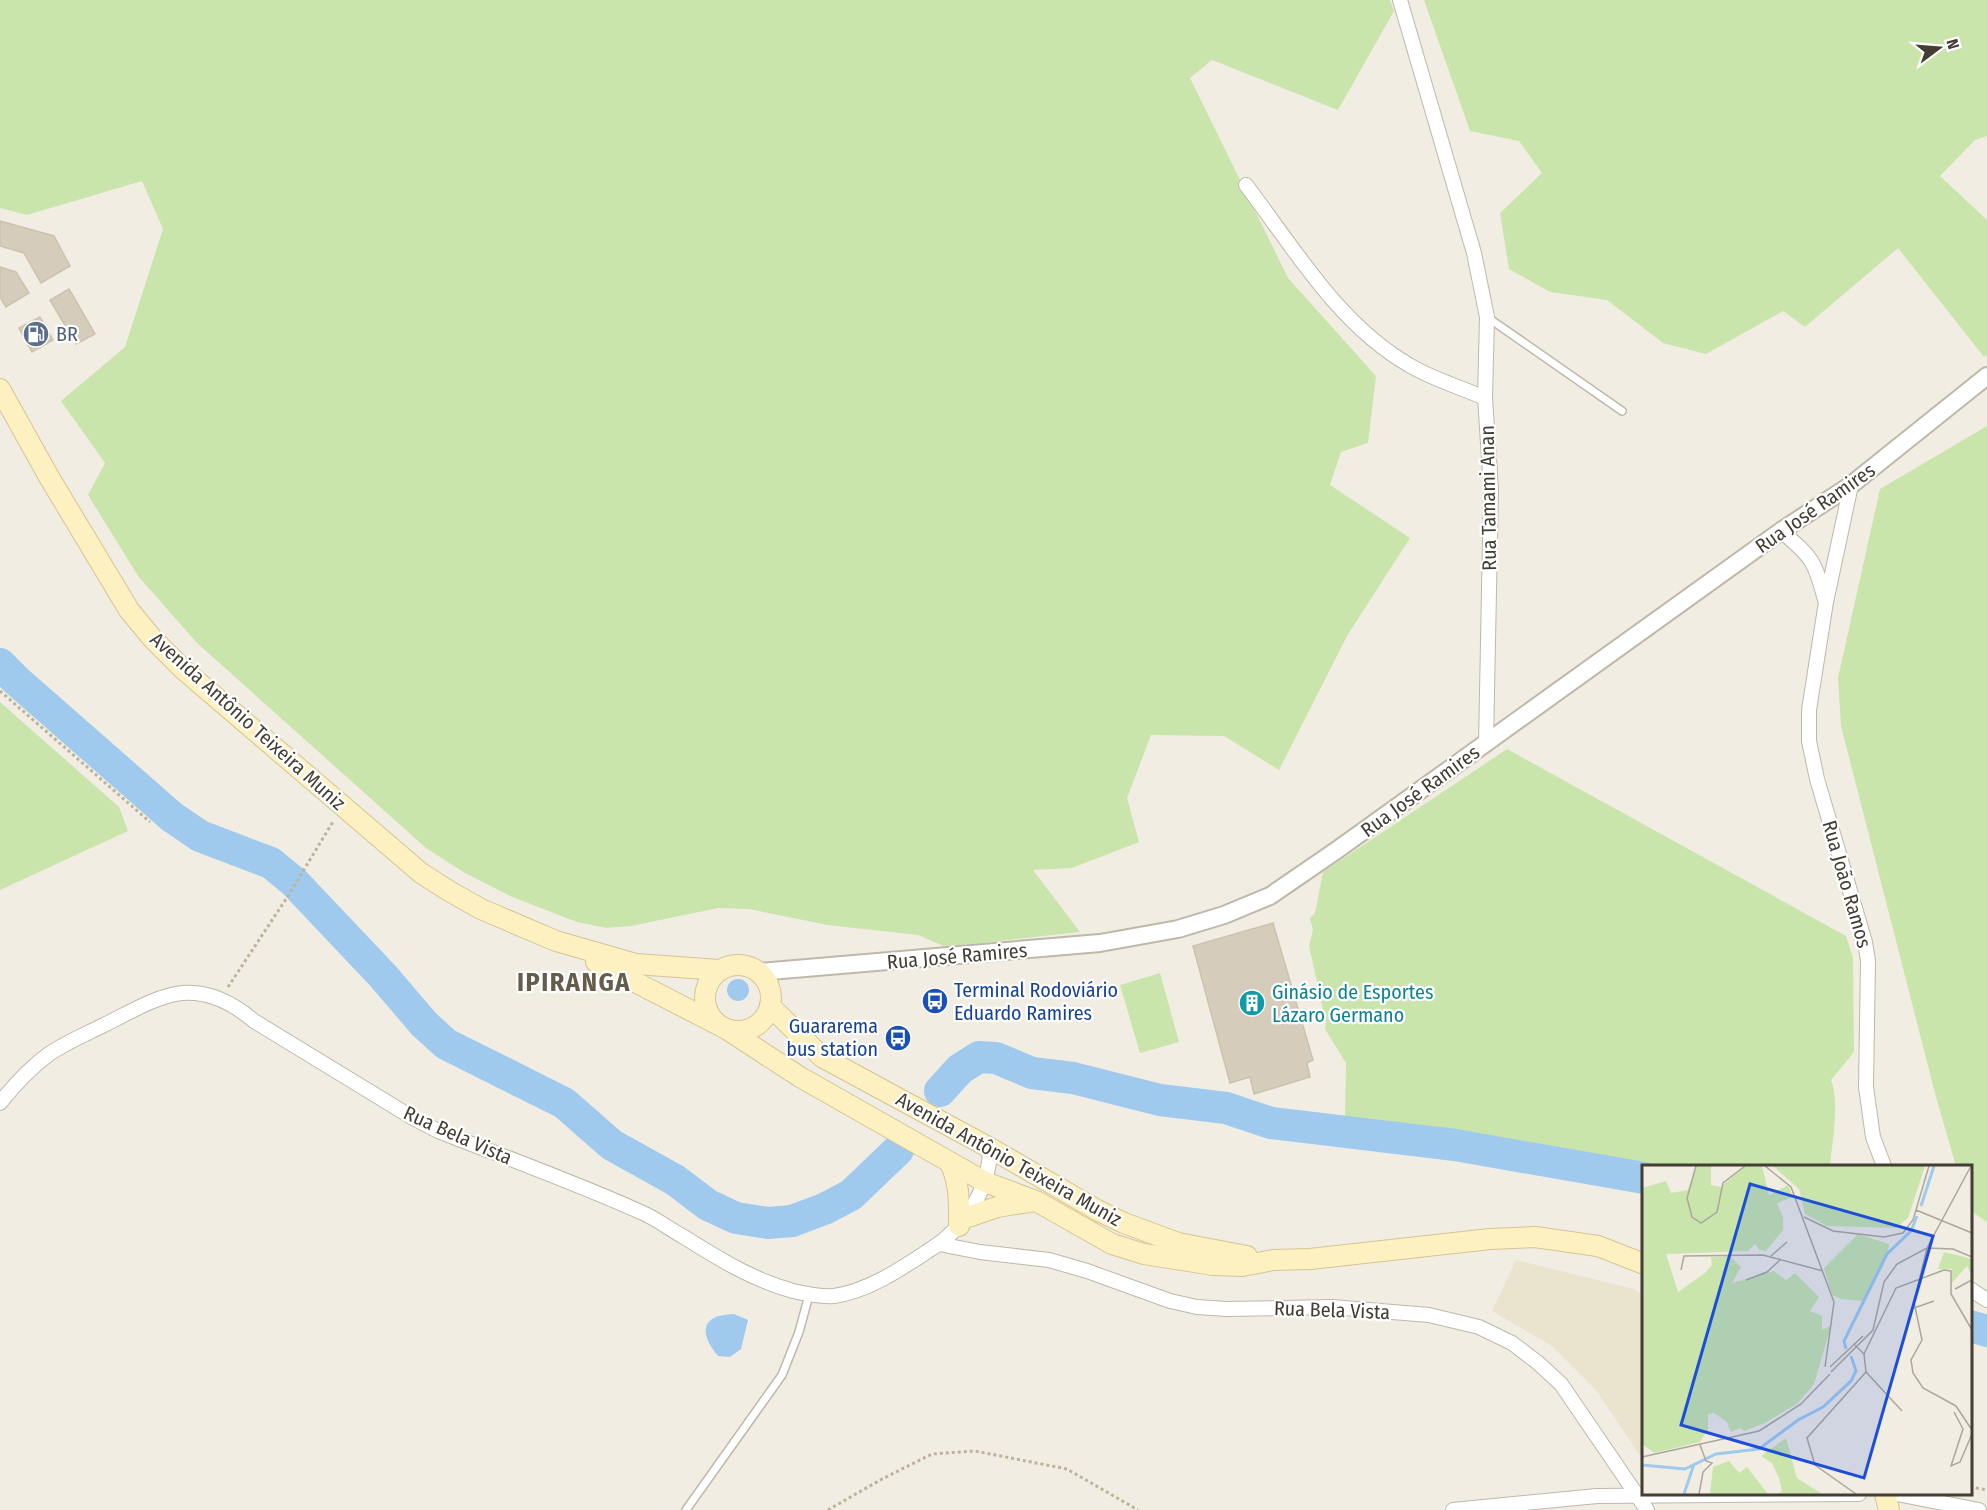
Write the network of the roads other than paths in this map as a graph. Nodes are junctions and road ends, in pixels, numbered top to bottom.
1 (1400, 0) edge
2 (1246, 185) dead end
3 (1487, 317) junction
4 (1987, 376) edge
5 (0, 389) edge
6 (1485, 398) junction
7 (1622, 411) dead end
8 (1851, 485) junction
9 (1781, 531) junction
10 (1826, 602) junction
11 (1486, 744) junction
12 (556, 941) junction
13 (719, 970) junction
14 (759, 972) junction
15 (770, 1006) junction
16 (722, 1026) junction
17 (0, 1103) edge
18 (990, 1148) junction
19 (950, 1163) junction
20 (1883, 1165) edge
21 (985, 1182) junction
22 (1036, 1201) junction
23 (962, 1222) junction
24 (939, 1244) junction
25 (1274, 1260) junction
26 (1642, 1263) edge
27 (1972, 1290) edge
28 (809, 1295) junction
29 (1987, 1300) edge
30 (1638, 1495) junction
31 (1642, 1495) edge
32 (1884, 1495) edge
33 (1902, 1495) edge
34 (686, 1510) edge
35 (1453, 1510) edge
36 (1647, 1510) edge
37 (1889, 1510) edge
38 (1979, 1510) edge

1 - 3 street, Rua Tamami Anan
2 - 6 street
3 - 6 street, Rua Tamami Anan
3 - 7 lane
4 - 8 street, Rua José Ramires
5 - 12 main road, Avenida Antônio Teixeira Muniz
6 - 11 street, Rua Tamami Anan
8 - 9 street, Rua José Ramires
8 - 10 street, Rua João Ramos
9 - 10 street, Rua João Ramos
9 - 11 street, Rua José Ramires
10 - 20 street, Rua João Ramos
11 - 14 street, Rua José Ramires
12 - 13 main road, Avenida Antônio Teixeira Muniz
12 - 16 main road, Avenida Antônio Teixeira Muniz
13 - 14 main road, Avenida Antônio Teixeira Muniz
13 - 16 main road
14 - 15 main road
15 - 16 main road
15 - 18 main road, Avenida Antônio Teixeira Muniz
16 - 19 main road, Avenida Antônio Teixeira Muniz
17 - 28 street, Rua Bela Vista
18 - 21 street, Rua Bela Vista
18 - 25 main road, Avenida Antônio Teixeira Muniz
19 - 21 main road, Avenida Antônio Teixeira Muniz
19 - 23 main road
21 - 22 main road, Avenida Antônio Teixeira Muniz
21 - 23 street, Rua Bela Vista
22 - 23 main road
22 - 25 main road, Avenida Antônio Teixeira Muniz
23 - 24 street, Rua Bela Vista
24 - 28 street, Rua Bela Vista
24 - 30 street, Rua Bela Vista
25 - 26 main road, Avenida Antônio Teixeira Muniz
27 - 29 street
28 - 34 lane
30 - 31 street
30 - 35 street
30 - 36 street, Rua Bela Vista
32 - 37 main road
33 - 38 street

